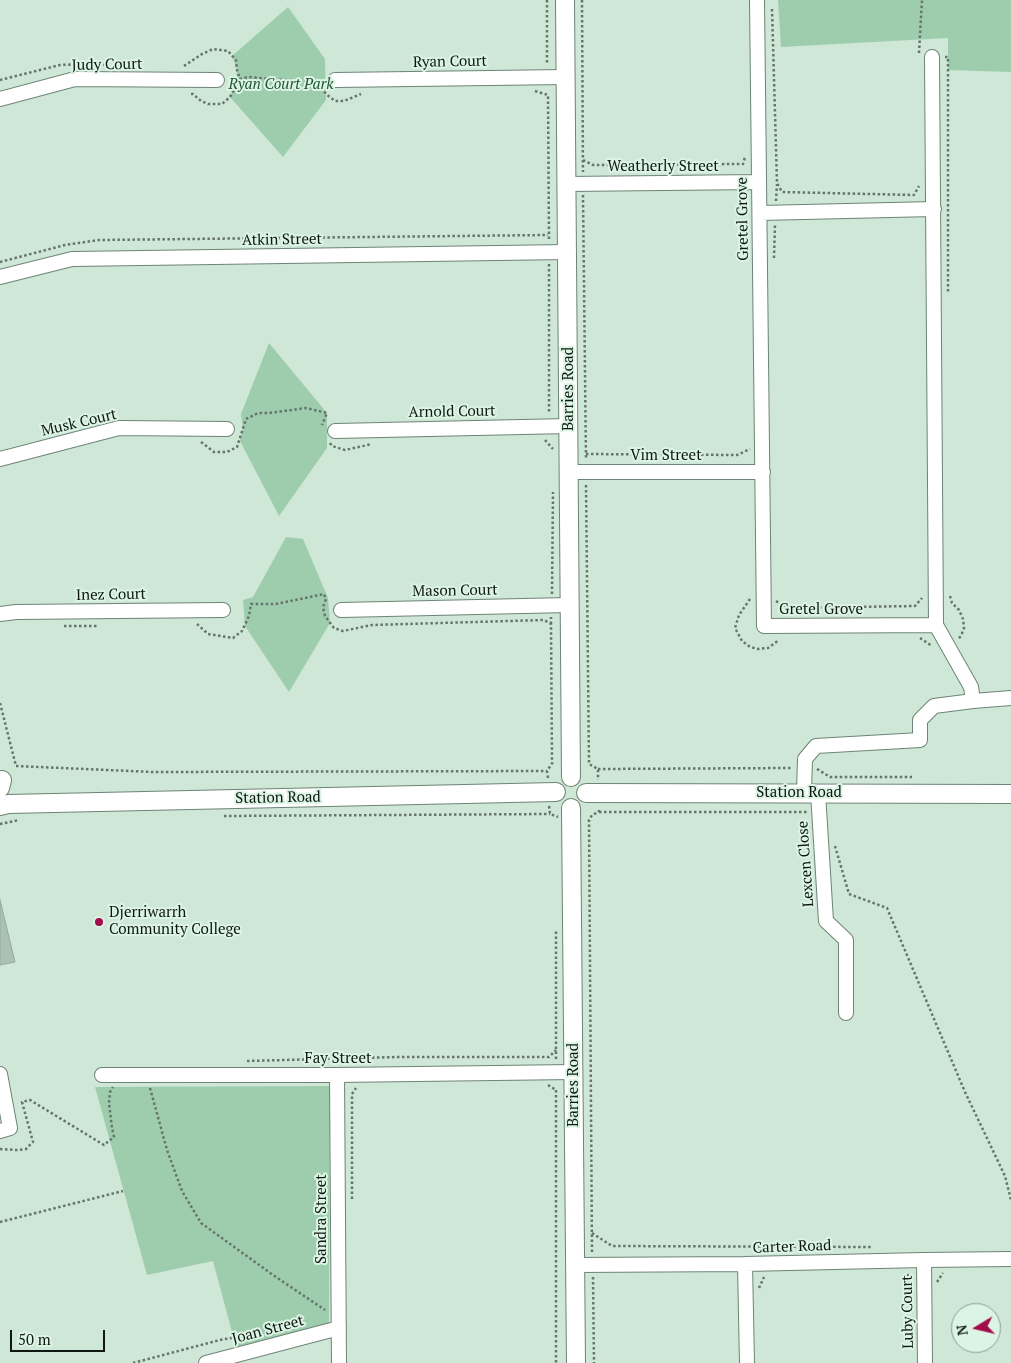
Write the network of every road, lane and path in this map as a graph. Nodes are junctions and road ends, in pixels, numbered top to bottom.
1 (547, 0) edge
2 (565, 0) edge
3 (582, 0) edge
4 (757, 0) edge
5 (922, 0) edge
6 (772, 10) dead end
7 (932, 57) junction
8 (547, 77) junction
9 (566, 77) junction
10 (217, 80) dead end
11 (335, 80) dead end
12 (533, 90) dead end
13 (362, 93) dead end
14 (183, 94) dead end
15 (548, 96) junction
16 (0, 99) edge
17 (747, 152) dead end
18 (583, 160) junction
19 (759, 182) junction
20 (776, 183) junction
21 (575, 184) junction
22 (927, 209) junction
23 (776, 212) junction
24 (760, 213) junction
25 (549, 235) junction
26 (568, 252) junction
27 (549, 253) junction
28 (0, 262) edge
29 (774, 267) dead end
30 (0, 277) edge
31 (948, 300) dead end
32 (569, 426) junction
33 (226, 429) dead end
34 (328, 433) junction
35 (547, 433) junction
36 (197, 438) dead end
37 (380, 444) dead end
38 (550, 445) junction
39 (750, 450) dead end
40 (586, 454) junction
41 (553, 458) dead end
42 (0, 459) edge
43 (578, 472) junction
44 (763, 472) junction
45 (552, 487) dead end
46 (948, 593) dead end
47 (923, 597) dead end
48 (750, 599) dead end
49 (776, 601) dead end
50 (552, 605) junction
51 (569, 605) junction
52 (223, 610) dead end
53 (341, 610) dead end
54 (0, 614) edge
55 (188, 624) dead end
56 (551, 624) junction
57 (936, 625) junction
58 (57, 626) dead end
59 (105, 626) dead end
60 (916, 636) dead end
61 (785, 637) dead end
62 (947, 645) junction
63 (1011, 698) edge
64 (973, 701) junction
65 (0, 703) edge
66 (552, 762) dead end
67 (547, 771) dead end
68 (571, 777) junction
69 (1, 779) edge
70 (556, 792) junction
71 (592, 793) junction
72 (811, 793) junction
73 (1011, 794) edge
74 (4, 805) edge
75 (571, 808) junction
76 (550, 814) dead end
77 (222, 816) dead end
78 (25, 818) dead end
79 (0, 824) edge
80 (834, 841) dead end
81 (556, 924) dead end
82 (846, 1013) dead end
83 (556, 1050) junction
84 (248, 1061) dead end
85 (556, 1072) junction
86 (574, 1072) junction
87 (0, 1074) edge
88 (102, 1075) dead end
89 (149, 1075) junction
90 (338, 1080) junction
91 (548, 1084) dead end
92 (113, 1087) dead end
93 (556, 1090) junction
94 (0, 1131) edge
95 (0, 1148) edge
96 (123, 1190) dead end
97 (1011, 1200) edge
98 (352, 1204) dead end
99 (0, 1222) edge
100 (592, 1233) junction
101 (871, 1247) dead end
102 (1011, 1259) edge
103 (924, 1260) junction
104 (745, 1264) junction
105 (575, 1265) junction
106 (593, 1265) junction
107 (329, 1312) dead end
108 (339, 1328) junction
109 (279, 1329) dead end
110 (133, 1363) edge
111 (206, 1363) edge
112 (339, 1363) edge
113 (556, 1363) edge
114 (576, 1363) edge
115 (594, 1363) edge
116 (746, 1363) edge
117 (925, 1363) edge

1 - 8 path
2 - 9 street, Barries Road
3 - 18 path
4 - 19 street, Gretel Grove
5 - 7 path
6 - 20 path
7 - 22 street
7 - 31 path
8 - 9 street, Ryan Court
8 - 11 street, Ryan Court
8 - 15 path
9 - 21 street, Barries Road
10 - 16 street, Judy Court
12 - 15 path
13 - 14 path
15 - 25 path
17 - 18 path
18 - 21 path
19 - 21 street, Weatherly Street
19 - 24 street, Gretel Grove
20 - 22 path
20 - 23 path
21 - 26 street, Barries Road
21 - 40 path
22 - 23 street
22 - 57 street
23 - 24 street
23 - 29 path
24 - 44 street, Gretel Grove
25 - 27 path
25 - 28 path
26 - 27 street, Atkin Street
26 - 32 street, Barries Road
27 - 30 street, Atkin Street
27 - 35 path
32 - 35 street, Arnold Court
32 - 43 street, Barries Road
33 - 42 street, Musk Court
34 - 35 street, Arnold Court
34 - 36 path
34 - 37 path
35 - 38 path
35 - 38 path
38 - 41 path
39 - 40 path
40 - 43 path
43 - 44 street, Vim Street
43 - 51 street, Barries Road
43 - 71 path
44 - 57 street, Gretel Grove
45 - 50 path
46 - 62 path
47 - 49 path
48 - 61 path
50 - 51 street, Mason Court
50 - 53 street, Mason Court
50 - 56 path
51 - 68 street, Barries Road
52 - 54 street, Inez Court
55 - 56 path
56 - 66 path
57 - 62 street
58 - 59 path
60 - 62 path
62 - 64 street
63 - 64 street
64 - 72 street, Lexcen Close
65 - 67 path
68 - 70 street
68 - 71 street
69 - 74 street
70 - 74 street, Station Road
70 - 75 street
71 - 72 street, Station Road
71 - 75 street
71 - 100 path
72 - 73 street, Station Road
72 - 82 street, Lexcen Close
75 - 86 street, Barries Road
76 - 77 path
78 - 79 path
80 - 97 path
81 - 83 path
83 - 84 path
83 - 85 path
85 - 86 street, Fay Street
85 - 90 street, Fay Street
85 - 93 path
86 - 105 street, Barries Road
87 - 94 street
88 - 89 street, Fay Street
89 - 90 street, Fay Street
89 - 107 path
90 - 98 path
90 - 108 street, Sandra Street
91 - 93 path
92 - 95 path
93 - 113 path
96 - 99 path
100 - 101 path
100 - 106 path
102 - 103 street, Carter Road
103 - 104 street, Carter Road
103 - 117 street, Luby Court
104 - 106 street, Carter Road
104 - 116 street
105 - 106 street, Carter Road
105 - 114 street, Barries Road
106 - 115 path
108 - 111 street, Joan Street
108 - 112 street, Sandra Street
109 - 110 path

